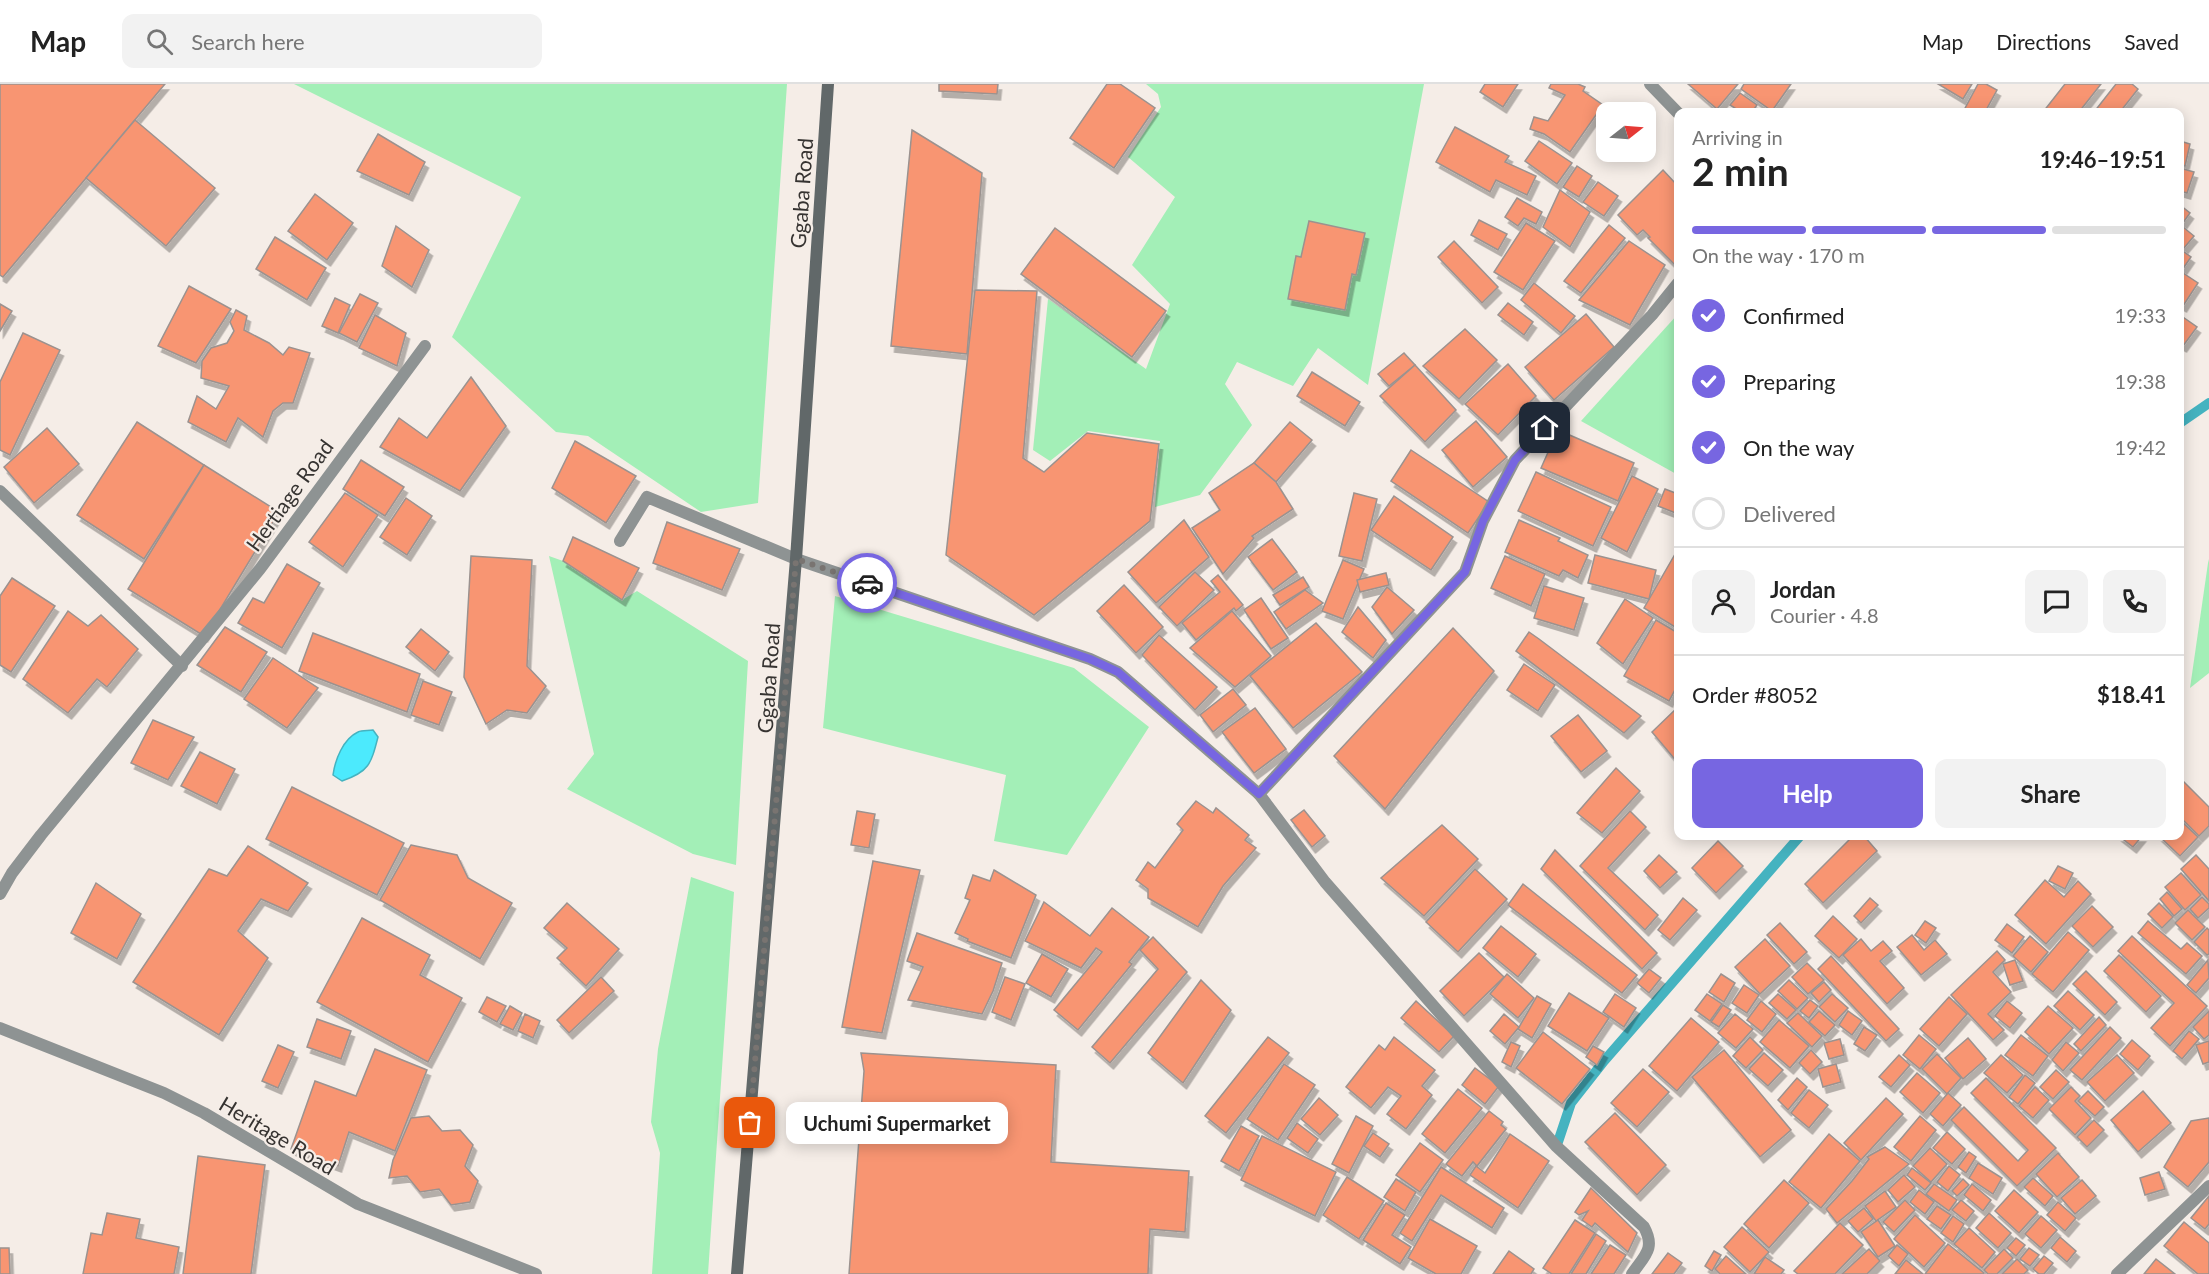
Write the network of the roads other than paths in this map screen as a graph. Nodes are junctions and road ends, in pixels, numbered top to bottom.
1 (828, 84) edge
2 (1650, 84) edge
3 (1674, 109) edge
4 (1674, 288) edge
5 (425, 346) dead end
6 (0, 491) edge
7 (620, 541) dead end
8 (796, 559) junction
9 (182, 666) junction
10 (1259, 794) junction
11 (0, 894) edge
12 (0, 1029) edge
13 (2209, 1186) edge
14 (536, 1274) edge
15 (737, 1274) edge
16 (1632, 1274) edge
17 (2117, 1274) edge

1 - 8 main road, Ggaba Road
2 - 3 street
4 - 10 street
5 - 9 street, Hertiage Road
6 - 9 street
7 - 8 street
8 - 10 street
8 - 15 main road, Ggaba Road
9 - 11 street, Hertiage Road
10 - 16 street
12 - 14 street, Heritage Road
13 - 17 street

